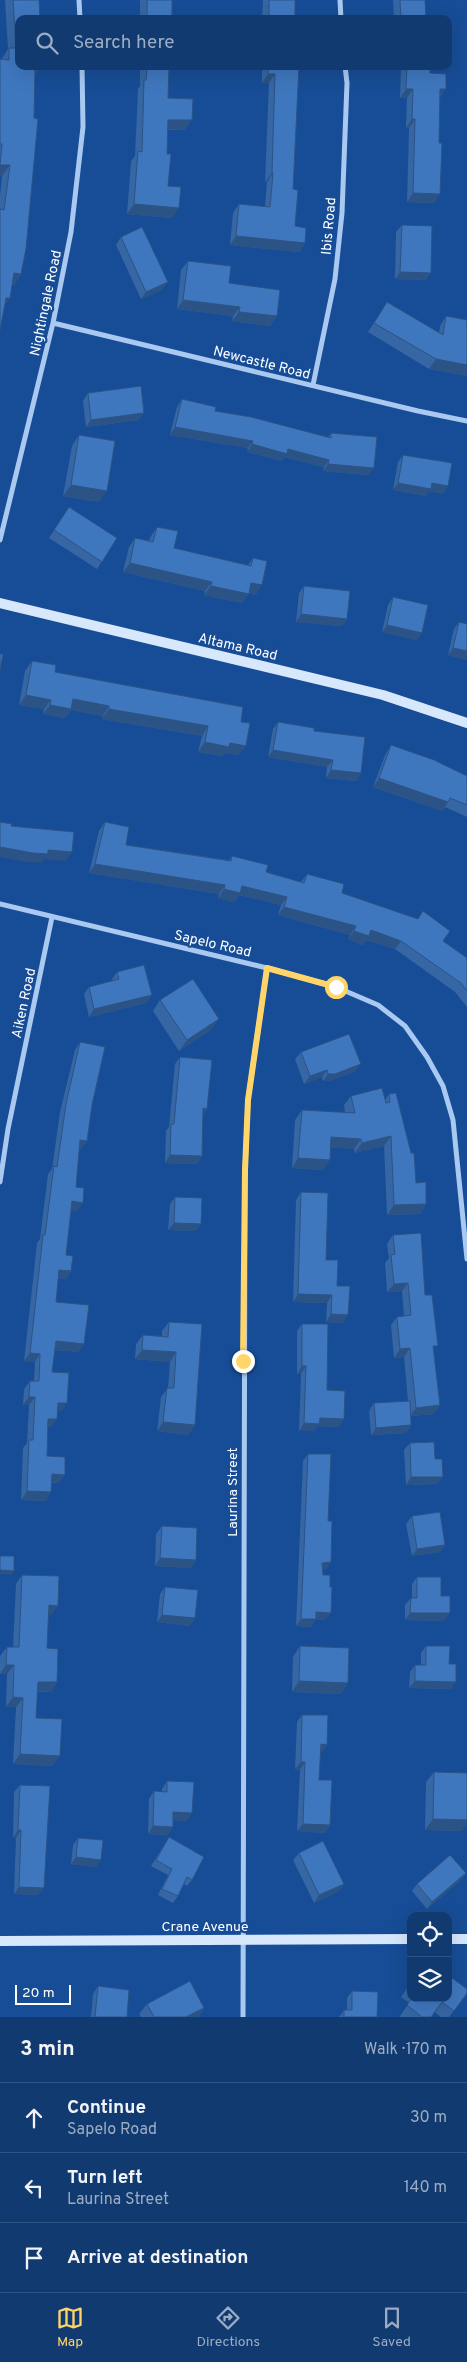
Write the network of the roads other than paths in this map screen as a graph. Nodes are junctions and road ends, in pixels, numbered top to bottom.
1 (79, 0) edge
2 (340, 0) edge
3 (80, 15) edge
4 (341, 15) edge
5 (82, 70) edge
6 (345, 70) edge
7 (53, 322) junction
8 (313, 385) junction
9 (467, 421) edge
10 (0, 540) edge
11 (0, 603) edge
12 (467, 723) edge
13 (0, 904) edge
14 (52, 916) junction
15 (267, 968) junction
16 (0, 1182) edge
17 (467, 1259) edge
18 (243, 1939) junction
19 (407, 1939) edge
20 (452, 1939) edge
21 (467, 1939) edge
22 (0, 1941) edge
23 (243, 2017) edge

1 - 3 street
2 - 4 street
5 - 7 street, Nightingale Road
6 - 8 street, Ibis Road
7 - 8 street, Newcastle Road
7 - 10 street, Nightingale Road
8 - 9 street, Newcastle Road
11 - 12 street, Altama Road
13 - 14 street, Sapelo Road
14 - 15 street, Sapelo Road
14 - 16 street, Aiken Road
15 - 17 street, Sapelo Road
15 - 18 street, Laurina Street
18 - 19 street, Crane Avenue
18 - 22 street, Crane Avenue
18 - 23 street, Laurina Street
20 - 21 street

